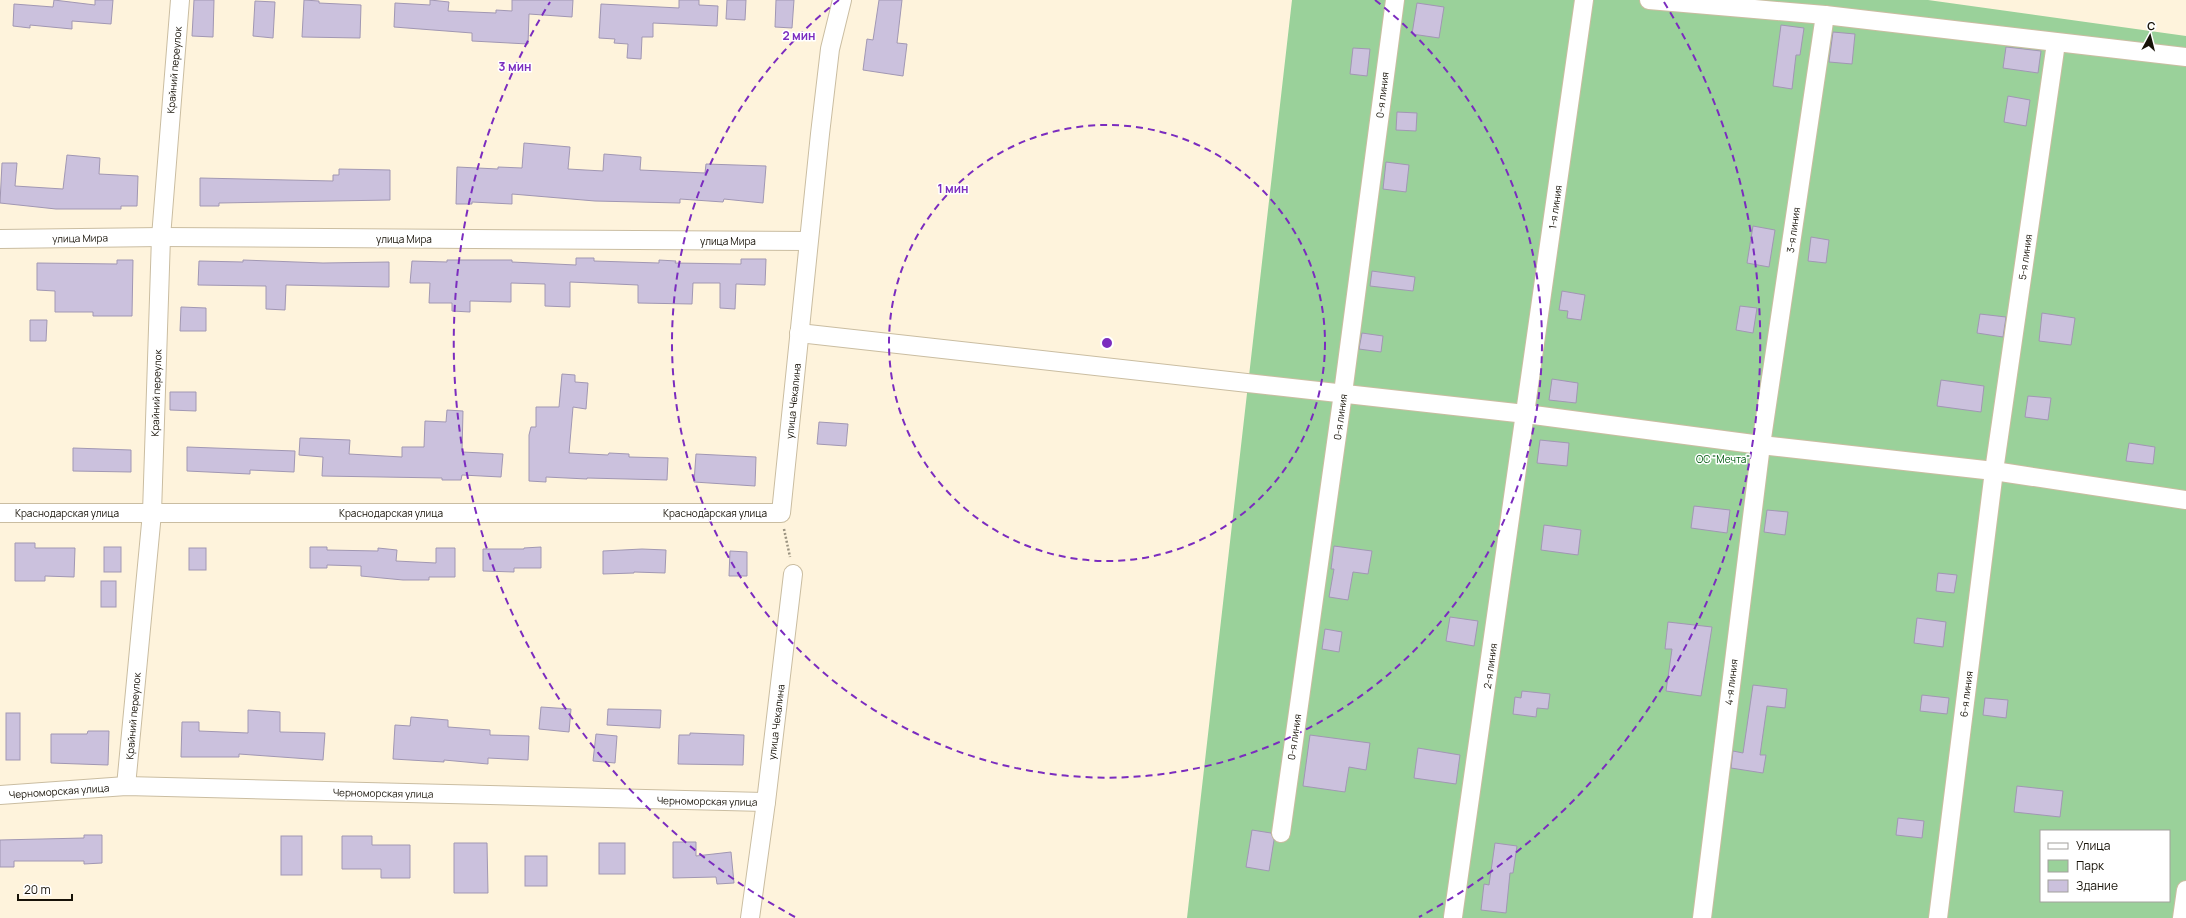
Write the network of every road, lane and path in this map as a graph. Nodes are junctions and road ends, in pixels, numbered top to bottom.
1 (180, 0) edge
2 (842, 0) edge
3 (1395, 0) edge
4 (1584, 0) edge
5 (1649, 0) edge
6 (1825, 15) junction
7 (2056, 42) junction
8 (2186, 57) edge
9 (161, 237) junction
10 (0, 239) edge
11 (808, 241) junction
12 (799, 333) junction
13 (1343, 393) junction
14 (1526, 414) junction
15 (1761, 445) junction
16 (1994, 471) junction
17 (2186, 500) edge
18 (0, 513) edge
19 (152, 513) junction
20 (781, 513) junction
21 (793, 574) joint
22 (126, 786) junction
23 (0, 795) edge
24 (766, 802) junction
25 (1281, 833) dead end
26 (2186, 890) edge
27 (1453, 917) edge
28 (750, 918) edge
29 (1702, 918) edge
30 (1938, 918) edge
31 (2182, 918) edge

1 - 9 street, Крайний переулок
2 - 11 street, улица Чекалина
3 - 13 street, 0-я линия
4 - 14 street, 1-я линия
5 - 6 street
6 - 7 street
6 - 15 street, 3-я линия
7 - 8 street
7 - 16 street, 5-я линия
9 - 10 street, улица Мира
9 - 11 street, улица Мира
9 - 19 street, Крайний переулок
11 - 12 street, улица Чекалина
12 - 13 street
12 - 20 street, улица Чекалина
13 - 14 street
13 - 25 street, 0-я линия
14 - 15 street
14 - 27 street, 2-я линия
15 - 16 street
15 - 29 street, 4-я линия
16 - 17 street
16 - 30 street, 6-я линия
18 - 19 street, Краснодарская улица
19 - 20 street, Краснодарская улица
19 - 22 street, Крайний переулок
20 - 21 path
21 - 24 street, улица Чекалина
22 - 23 street, Черноморская улица
22 - 24 street, Черноморская улица
24 - 28 street, улица Чекалина
26 - 31 street

